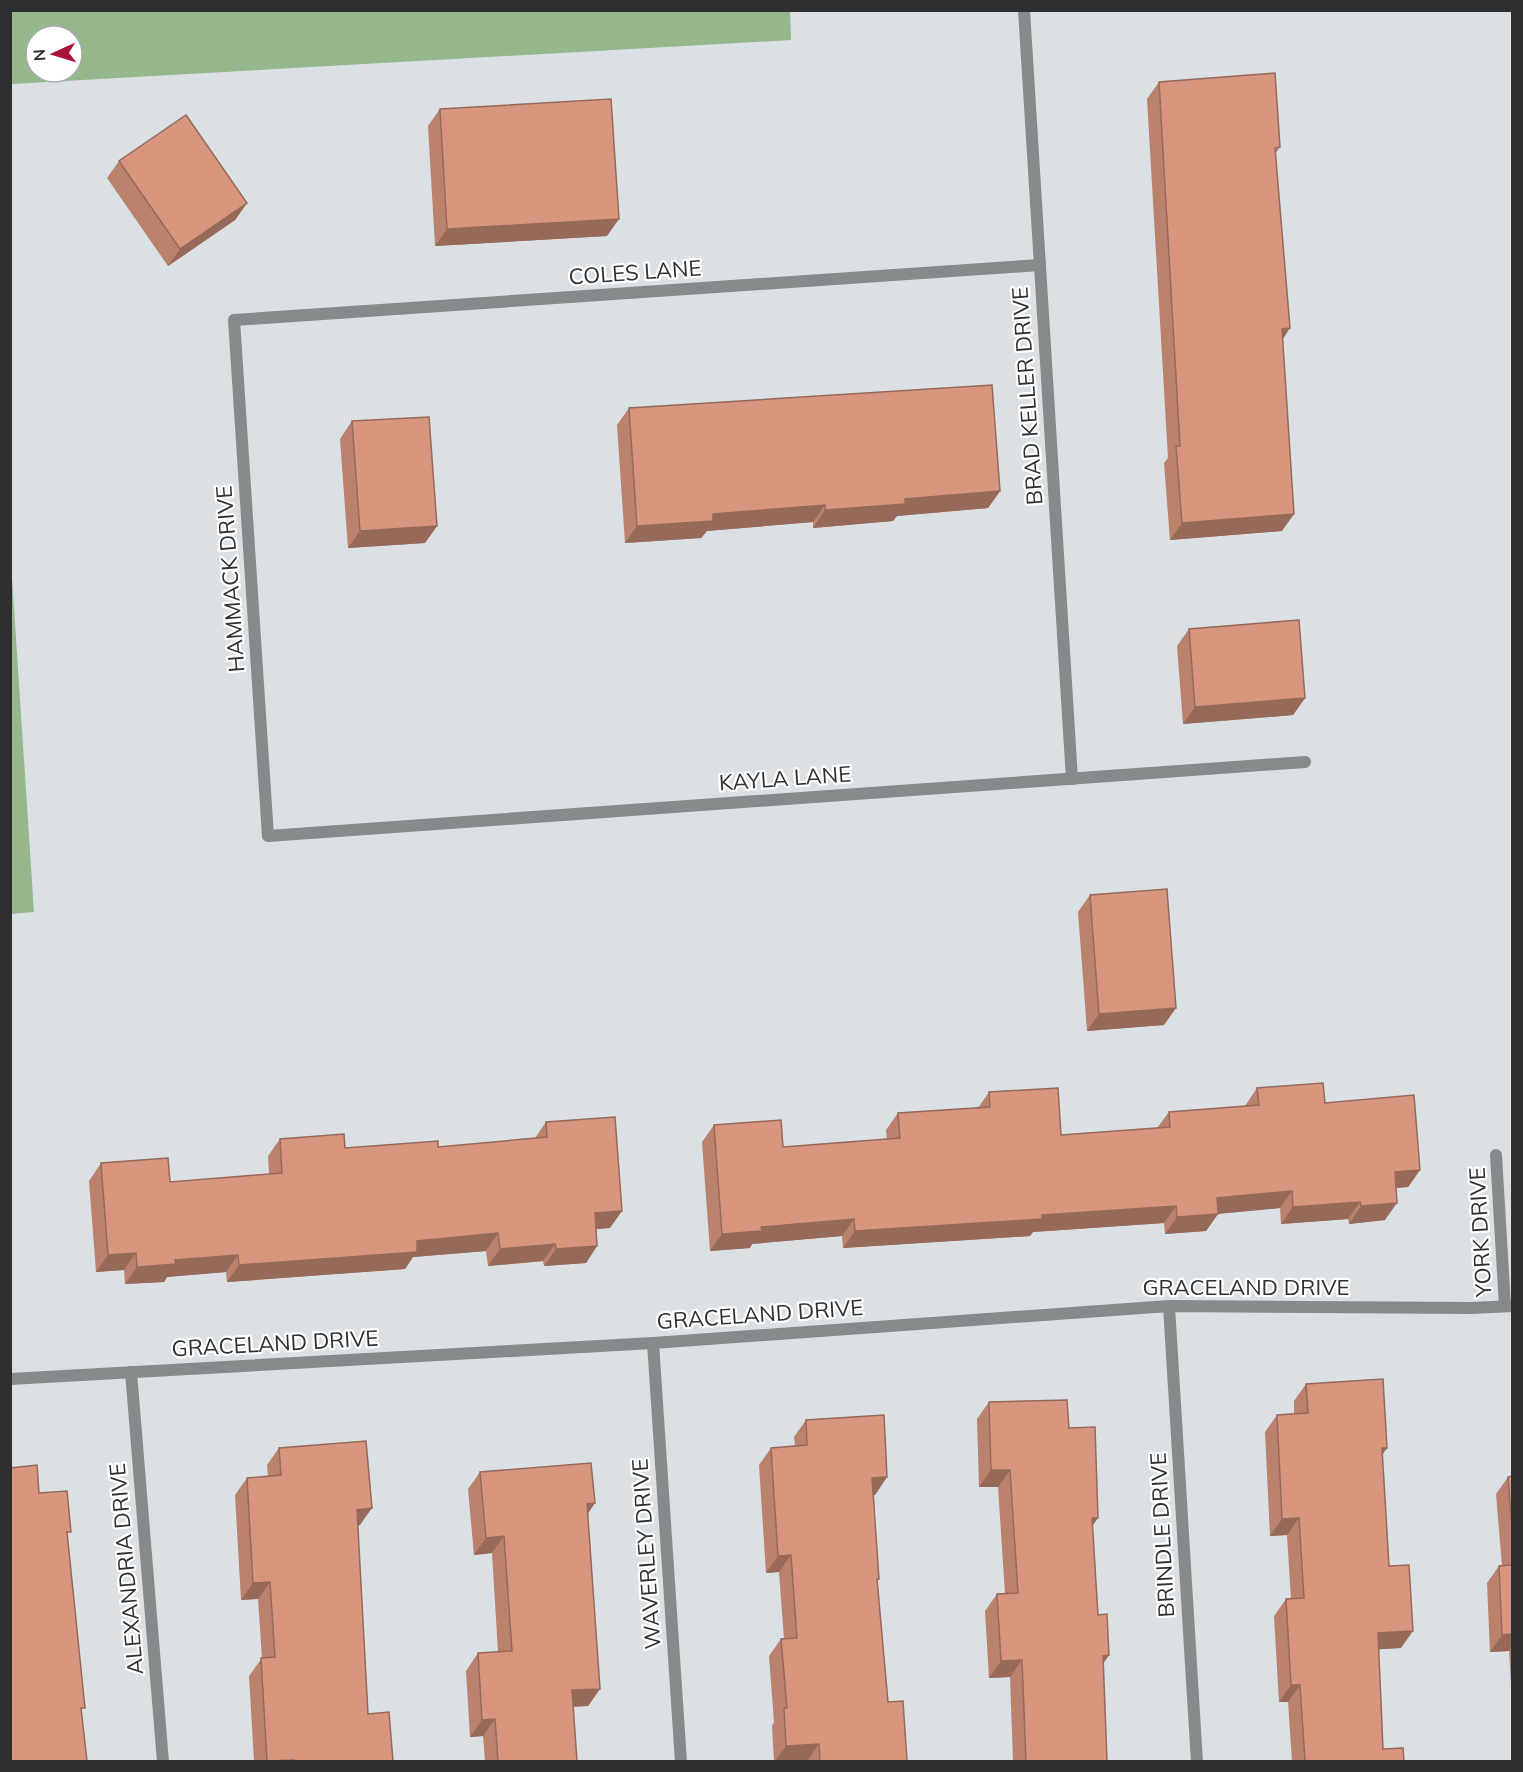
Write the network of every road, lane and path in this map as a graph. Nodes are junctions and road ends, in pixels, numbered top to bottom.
1 (1024, 10) edge
2 (1040, 265) junction
3 (234, 320) joint
4 (1305, 762) dead end
5 (1072, 779) junction
6 (268, 836) joint
7 (1496, 1155) dead end
8 (1169, 1306) junction
9 (1509, 1306) edge
10 (653, 1343) junction
11 (131, 1372) junction
12 (10, 1379) edge
13 (163, 1761) edge
14 (681, 1761) edge
15 (1197, 1761) edge

1 - 2 street, BRAD KELLER DRIVE
2 - 3 street, COLES LANE
2 - 5 street, BRAD KELLER DRIVE
3 - 6 street, HAMMACK DRIVE
4 - 5 street, KAYLA LANE
5 - 6 street, KAYLA LANE
7 - 9 street, YORK DRIVE
8 - 9 street, GRACELAND DRIVE
8 - 10 street, GRACELAND DRIVE
8 - 15 street, BRINDLE DRIVE
10 - 11 street, GRACELAND DRIVE
10 - 14 street, WAVERLEY DRIVE
11 - 12 street, GRACELAND DRIVE
11 - 13 street, ALEXANDRIA DRIVE

